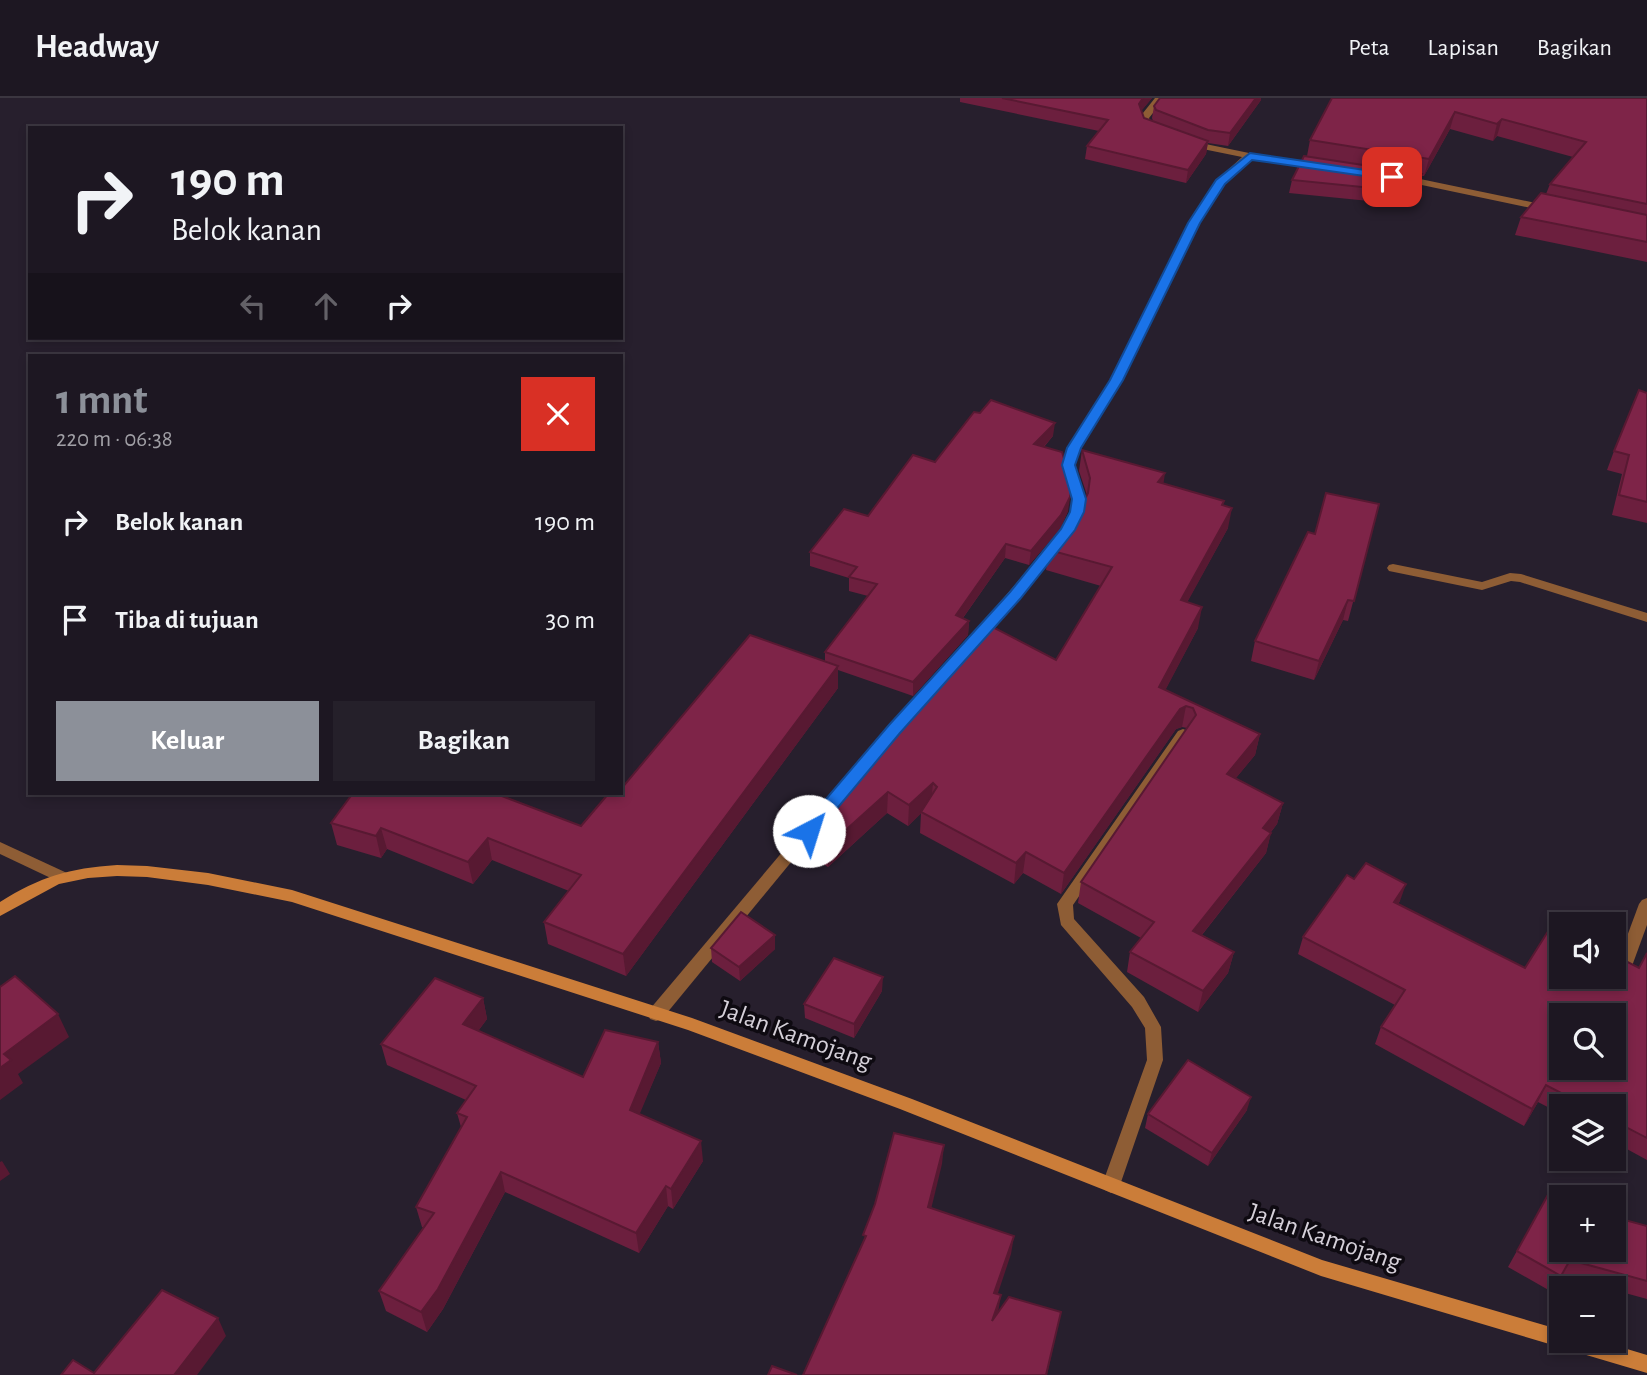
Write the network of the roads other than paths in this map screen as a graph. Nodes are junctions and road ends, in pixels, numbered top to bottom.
1 (1160, 98) edge
2 (1250, 156) junction
3 (1326, 167) edge
4 (1391, 177) edge
5 (1567, 212) edge
6 (1393, 568) dead end
7 (1647, 618) edge
8 (969, 647) edge
9 (950, 667) edge
10 (1183, 734) edge
11 (886, 739) edge
12 (824, 813) edge
13 (0, 848) edge
14 (62, 877) junction
15 (1647, 904) edge
16 (0, 909) edge
17 (1626, 961) edge
18 (656, 1014) junction
19 (1111, 1185) junction
20 (1549, 1336) edge
21 (1608, 1353) edge
22 (1647, 1364) edge

1 - 2 street
2 - 3 street
2 - 8 street
4 - 5 street
6 - 7 street
9 - 11 street
10 - 19 street
12 - 18 street
13 - 14 street
14 - 16 main road, Jalan Kamojang
14 - 18 main road, Jalan Kamojang
15 - 17 street
18 - 19 main road, Jalan Kamojang
19 - 20 main road, Jalan Kamojang
21 - 22 main road, Jalan Kamojang

